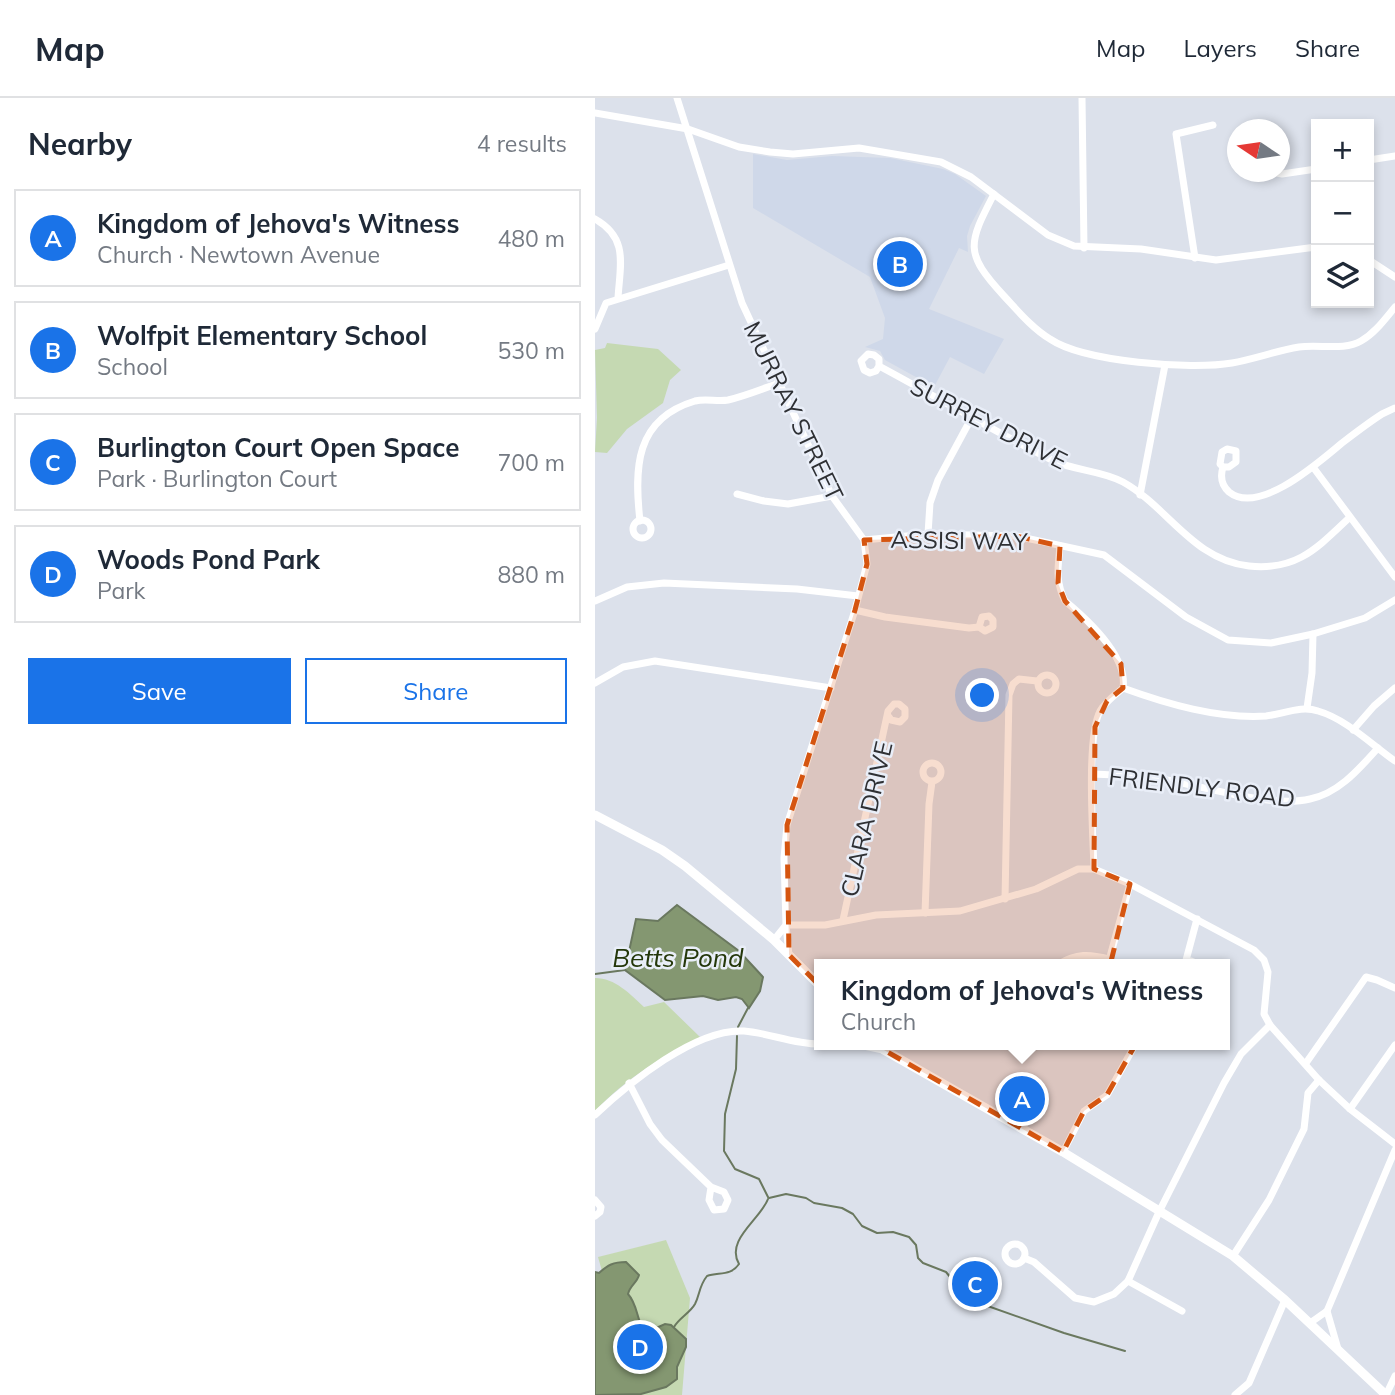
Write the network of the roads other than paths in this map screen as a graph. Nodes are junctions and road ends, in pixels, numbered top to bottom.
1 (677, 98) edge
2 (1082, 98) edge
3 (595, 113) edge
4 (1213, 125) dead end
5 (688, 129) junction
6 (1395, 156) edge
7 (1374, 159) edge
8 (1311, 170) edge
9 (1290, 173) edge
10 (994, 194) junction
11 (595, 219) edge
12 (1084, 248) junction
13 (1311, 248) edge
14 (1195, 258) junction
15 (1374, 263) edge
16 (729, 265) junction
17 (1395, 277) edge
18 (618, 298) junction
19 (1395, 307) edge
20 (595, 330) edge
21 (879, 366) dead end
22 (1165, 366) junction
23 (779, 383) junction
24 (1395, 408) edge
25 (972, 417) junction
26 (1223, 467) dead end
27 (1313, 467) junction
28 (737, 494) dead end
29 (1140, 495) junction
30 (832, 496) junction
31 (1349, 518) junction
32 (641, 521) dead end
33 (929, 534) junction
34 (864, 540) junction
35 (1060, 546) junction
36 (1395, 577) edge
37 (858, 596) junction
38 (1395, 600) edge
39 (595, 601) edge
40 (855, 610) junction
41 (979, 627) dead end
42 (1313, 634) junction
43 (1037, 681) dead end
44 (595, 683) edge
45 (831, 688) junction
46 (1123, 688) junction
47 (1395, 688) edge
48 (1307, 708) junction
49 (889, 717) dead end
50 (1353, 730) junction
51 (1378, 748) junction
52 (1395, 761) edge
53 (1092, 774) junction
54 (932, 782) dead end
55 (595, 815) edge
56 (1094, 869) junction
57 (1130, 884) junction
58 (1005, 899) junction
59 (925, 913) junction
60 (1197, 919) junction
61 (843, 920) junction
62 (786, 925) junction
63 (774, 940) junction
64 (789, 955) junction
65 (1067, 959) edge
66 (1099, 959) edge
67 (1109, 959) edge
68 (1186, 959) edge
69 (814, 980) edge
70 (1395, 988) edge
71 (1270, 1025) junction
72 (814, 1044) edge
73 (1395, 1045) edge
74 (886, 1050) edge
75 (1132, 1050) edge
76 (1306, 1063) junction
77 (1319, 1080) junction
78 (629, 1083) junction
79 (1350, 1109) junction
80 (595, 1115) edge
81 (1395, 1144) edge
82 (1395, 1150) edge
83 (1063, 1152) junction
84 (711, 1187) dead end
85 (595, 1200) edge
86 (1159, 1212) junction
87 (595, 1216) edge
88 (1233, 1256) junction
89 (1024, 1258) dead end
90 (1128, 1281) junction
91 (1285, 1300) junction
92 (1182, 1311) dead end
93 (1327, 1311) junction
94 (1310, 1323) junction
95 (1338, 1350) junction
96 (1395, 1376) edge
97 (1235, 1395) edge
98 (1386, 1395) edge

1 - 5 street, MURRAY STREET
2 - 12 street
3 - 5 street
4 - 14 street
5 - 10 street
5 - 16 street, MURRAY STREET
6 - 7 street
8 - 9 street
10 - 12 street
10 - 22 street
11 - 18 street
12 - 14 street
13 - 14 street
15 - 17 street
16 - 18 street
16 - 23 street, MURRAY STREET
18 - 20 street
19 - 22 street
21 - 25 street, SURREY DRIVE
22 - 29 street
23 - 30 street, MURRAY STREET
23 - 32 street
24 - 27 street
25 - 29 street, SURREY DRIVE
25 - 33 street
26 - 27 street
27 - 31 street
28 - 30 street
29 - 31 street, SURREY DRIVE
30 - 34 street, MURRAY STREET
31 - 36 street
33 - 34 street, ASSISI WAY
33 - 35 street, ASSISI WAY
34 - 37 street
35 - 42 street, ASSISI WAY
35 - 46 street
37 - 39 street
37 - 40 street
38 - 42 street, ASSISI WAY
40 - 41 street
40 - 45 street
42 - 48 street
43 - 58 street
44 - 45 street
45 - 62 street
46 - 48 street
46 - 53 street
47 - 50 street
48 - 50 street
49 - 61 street, CLARA DRIVE
50 - 51 street
51 - 52 street
51 - 53 street, FRIENDLY ROAD
53 - 56 street
54 - 59 street
55 - 63 main road
56 - 57 street
56 - 58 street
57 - 60 street
57 - 67 street
58 - 59 street
59 - 61 street
60 - 68 street
60 - 71 street
61 - 62 street
62 - 63 street
62 - 64 street
63 - 64 main road
64 - 69 main road
65 - 66 street
70 - 76 street
71 - 76 street
71 - 86 street
72 - 78 street
73 - 79 street
74 - 83 main road
75 - 83 street
76 - 77 street
77 - 79 street
77 - 88 street
78 - 80 street
78 - 84 street
79 - 81 street
82 - 93 street
83 - 86 main road
85 - 87 street
86 - 88 main road
86 - 90 street
88 - 91 main road
89 - 90 street
90 - 92 street
91 - 94 main road
91 - 97 street
93 - 94 street
93 - 95 street
94 - 95 main road
95 - 98 main road
96 - 98 street

